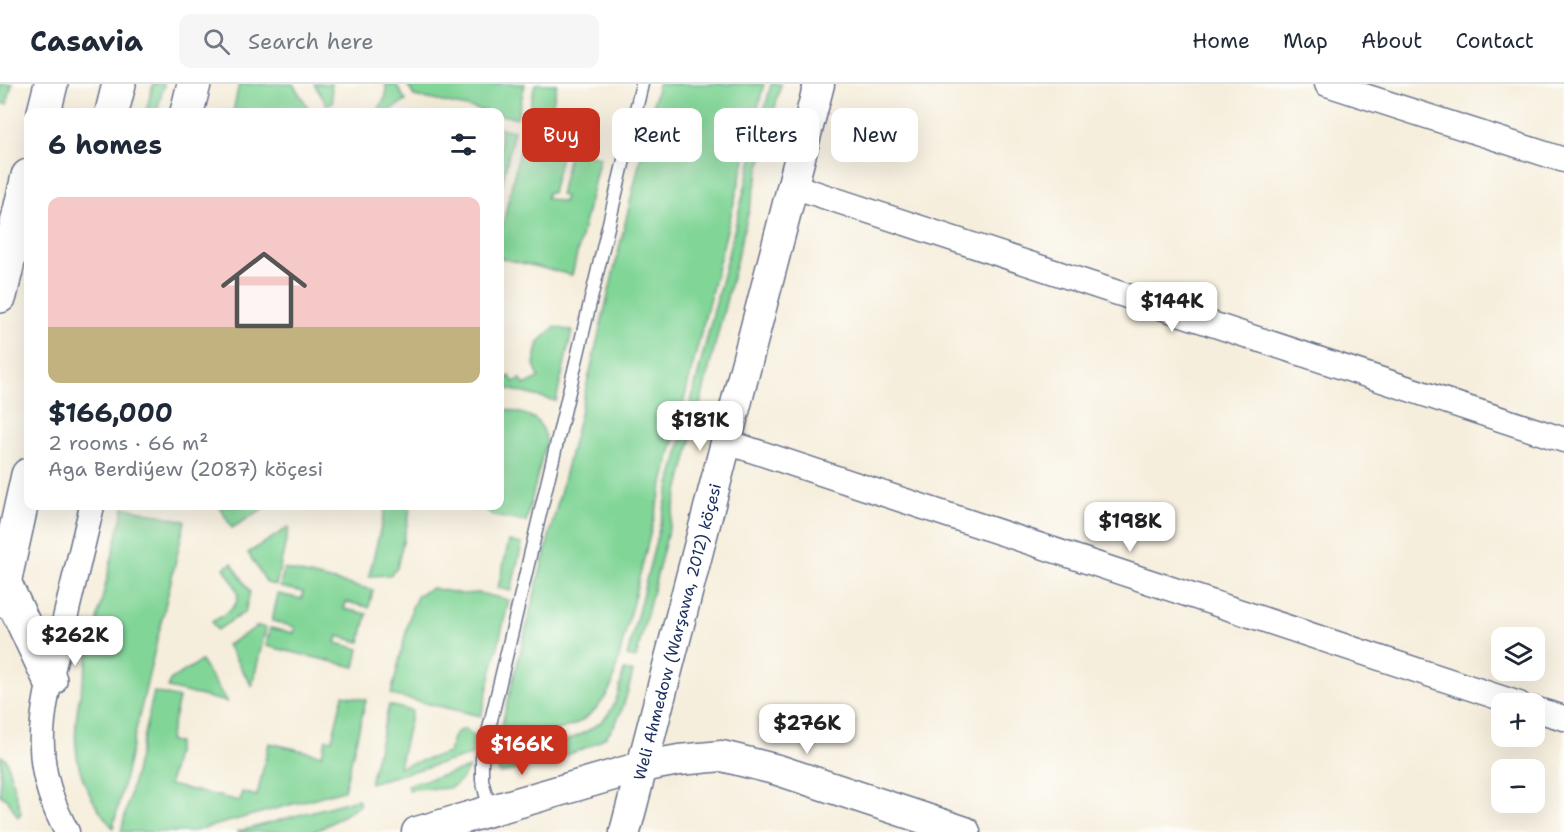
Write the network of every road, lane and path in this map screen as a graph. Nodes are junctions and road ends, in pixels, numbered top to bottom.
1 (51, 84) edge
2 (119, 84) edge
3 (194, 84) edge
4 (642, 84) edge
5 (819, 84) edge
6 (1327, 84) edge
7 (45, 108) edge
8 (113, 108) edge
9 (188, 108) edge
10 (1564, 160) edge
11 (793, 186) junction
12 (24, 193) edge
13 (0, 296) edge
14 (1564, 440) edge
15 (727, 442) junction
16 (24, 493) edge
17 (91, 510) edge
18 (2, 592) edge
19 (50, 680) junction
20 (1491, 695) edge
21 (1545, 712) edge
22 (1564, 718) edge
23 (641, 766) junction
24 (490, 810) junction
25 (67, 832) edge
26 (417, 832) edge
27 (625, 832) edge
28 (965, 832) edge

1 - 7 main road
2 - 8 main road
3 - 9 main road
4 - 24 lane
5 - 11 street, Weli Ahmedow (Warşawa, 2012) köçesi
6 - 10 street
11 - 14 street
11 - 15 street, Weli Ahmedow (Warşawa, 2012) köçesi
12 - 13 main road
15 - 20 street
15 - 23 street, Weli Ahmedow (Warşawa, 2012) köçesi
16 - 18 main road
17 - 19 street
18 - 19 main road
19 - 25 street
21 - 22 street
23 - 24 street
23 - 27 street, Weli Ahmedow (Warşawa, 2012) köçesi
23 - 28 street
24 - 26 street

